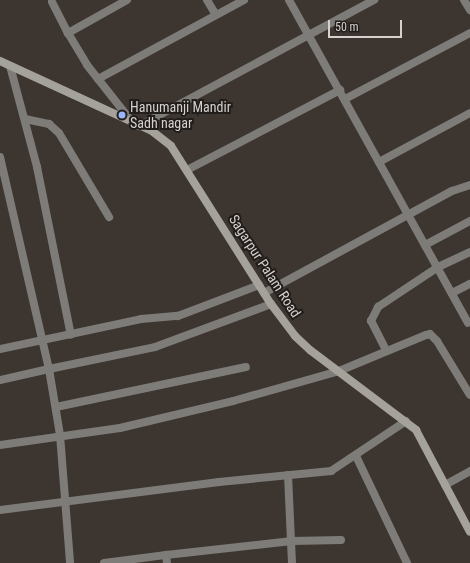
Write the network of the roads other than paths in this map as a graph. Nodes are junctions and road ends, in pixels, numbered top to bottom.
1 (127, 0) edge
2 (207, 0) edge
3 (244, 0) edge
4 (289, 0) edge
5 (374, 0) edge
6 (464, 0) edge
7 (52, 2) dead end
8 (470, 10) edge
9 (216, 15) junction
10 (68, 33) junction
11 (470, 34) edge
12 (310, 35) junction
13 (0, 61) edge
14 (10, 66) junction
15 (98, 79) junction
16 (340, 90) junction
17 (345, 99) junction
18 (470, 113) edge
19 (25, 119) junction
20 (136, 125) junction
21 (0, 157) edge
22 (379, 162) junction
23 (187, 170) junction
24 (470, 185) edge
25 (408, 215) junction
26 (109, 217) dead end
27 (470, 221) edge
28 (425, 245) junction
29 (470, 252) edge
30 (438, 267) junction
31 (470, 284) edge
32 (259, 285) junction
33 (264, 293) junction
34 (452, 293) junction
35 (271, 304) junction
36 (468, 323) dead end
37 (71, 335) junction
38 (43, 339) junction
39 (0, 349) edge
40 (386, 350) junction
41 (246, 367) dead end
42 (49, 369) junction
43 (339, 371) junction
44 (0, 380) edge
45 (470, 395) edge
46 (56, 407) junction
47 (406, 421) junction
48 (60, 437) junction
49 (0, 445) edge
50 (356, 456) junction
51 (470, 471) edge
52 (288, 475) junction
53 (445, 485) junction
54 (66, 502) junction
55 (0, 510) edge
56 (470, 532) edge
57 (341, 540) dead end
58 (292, 541) junction
59 (166, 559) edge
60 (70, 563) edge
61 (104, 563) edge
62 (292, 563) edge
63 (407, 563) edge

1 - 10 street
2 - 9 street
3 - 9 street
4 - 12 street
5 - 12 street
6 - 8 street
7 - 10 street
9 - 15 street
10 - 15 street
11 - 17 street
12 - 16 street
12 - 20 street
13 - 14 street, Sagarpur Palam Road
14 - 19 street
14 - 20 street, Sagarpur Palam Road
15 - 20 street
16 - 17 street
16 - 23 street
17 - 22 street
18 - 22 street
19 - 26 street
19 - 37 street
20 - 23 street, Sagarpur Palam Road
21 - 38 street
22 - 25 street
23 - 32 street, Sagarpur Palam Road
24 - 25 street
25 - 28 street
25 - 33 street
27 - 28 street
28 - 30 street
29 - 30 street
30 - 34 street
30 - 40 street
31 - 34 street
32 - 33 street, Sagarpur Palam Road
32 - 37 street
33 - 35 street, Sagarpur Palam Road
34 - 36 street
35 - 42 street
35 - 43 street, Sagarpur Palam Road
37 - 38 street
38 - 39 street
38 - 42 street
40 - 43 street
40 - 45 street
41 - 46 street
42 - 44 street
42 - 46 street
43 - 47 street, Sagarpur Palam Road
43 - 48 street
46 - 48 street
47 - 50 street
47 - 53 street, Sagarpur Palam Road
48 - 49 street
48 - 54 street
50 - 52 street
50 - 63 street
51 - 53 street
52 - 54 street
52 - 58 street
53 - 56 street, Sagarpur Palam Road
54 - 55 street
54 - 60 street
57 - 58 street
58 - 59 street
58 - 62 street
59 - 61 street

